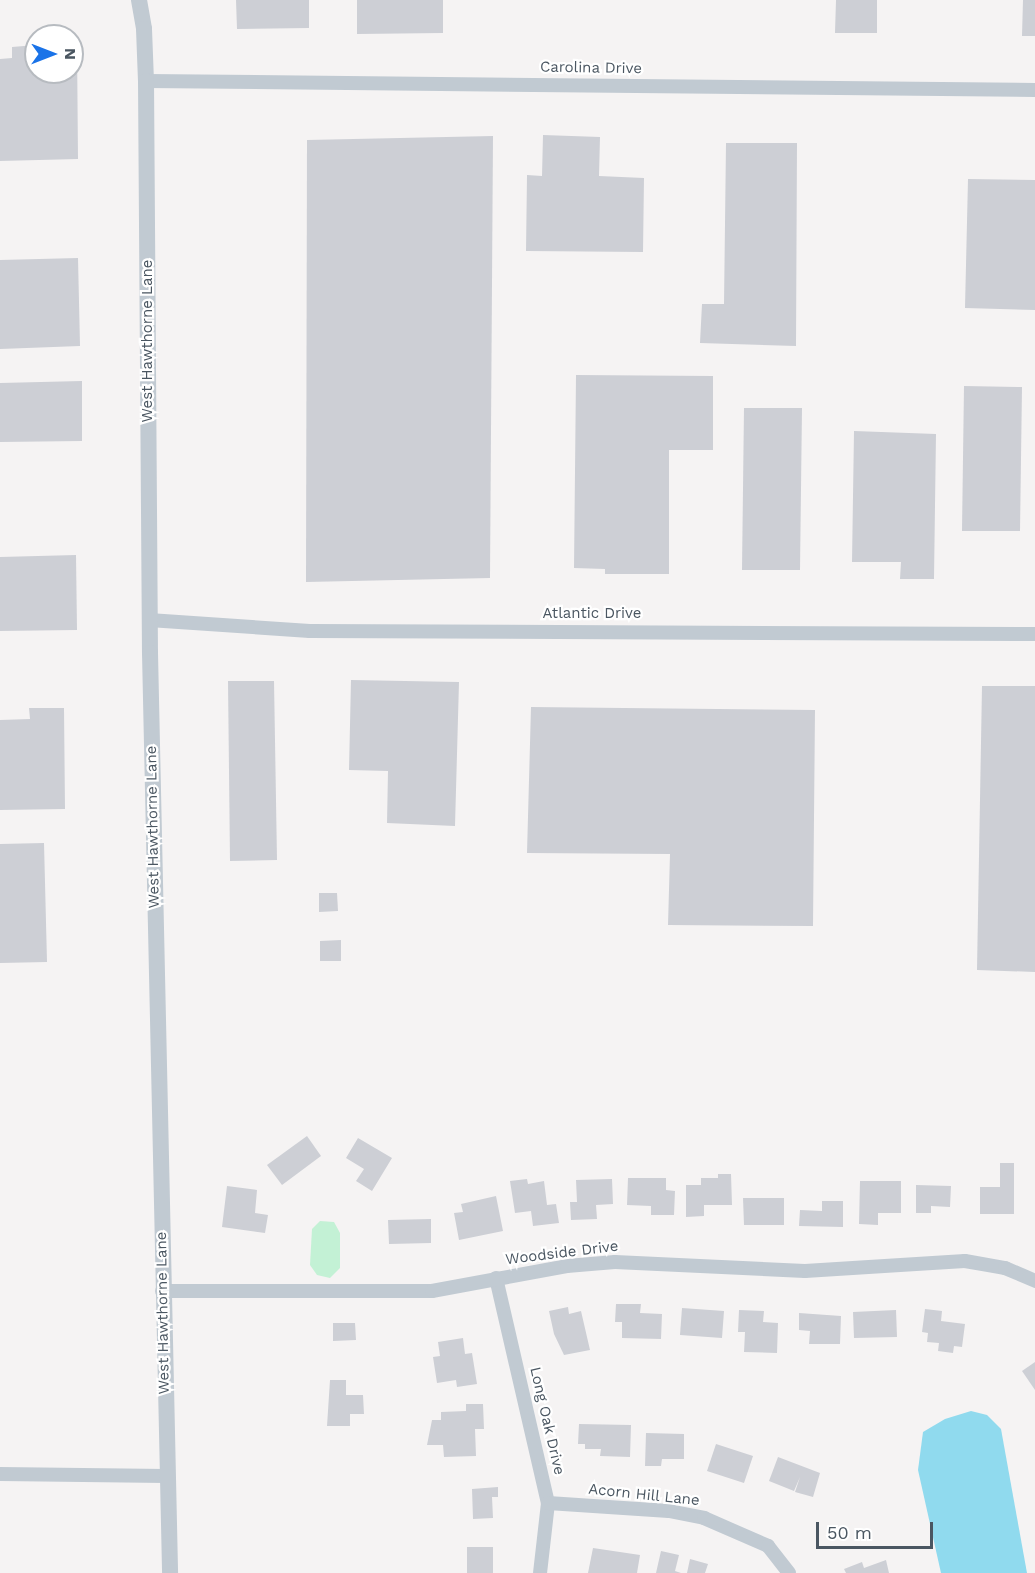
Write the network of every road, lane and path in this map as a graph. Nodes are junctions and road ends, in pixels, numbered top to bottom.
1 (139, 0) edge
2 (149, 0) edge
3 (144, 29) junction
4 (146, 81) junction
5 (1035, 90) edge
6 (149, 620) junction
7 (1035, 634) edge
8 (496, 1278) junction
9 (1035, 1281) edge
10 (162, 1290) junction
11 (0, 1474) edge
12 (166, 1476) junction
13 (548, 1503) junction
14 (170, 1573) edge
15 (540, 1573) edge
16 (789, 1573) edge

1 - 3 street
2 - 3 street
3 - 4 street, West Hawthorne Lane
4 - 5 street, Carolina Drive
4 - 6 street, West Hawthorne Lane
6 - 7 street, Atlantic Drive
6 - 10 street, West Hawthorne Lane
8 - 9 street, Woodside Drive
8 - 10 street, Woodside Drive
8 - 13 street, Long Oak Drive
10 - 12 street, West Hawthorne Lane
11 - 12 street
12 - 14 street, West Hawthorne Lane
13 - 15 street, Long Oak Drive
13 - 16 street, Acorn Hill Lane

